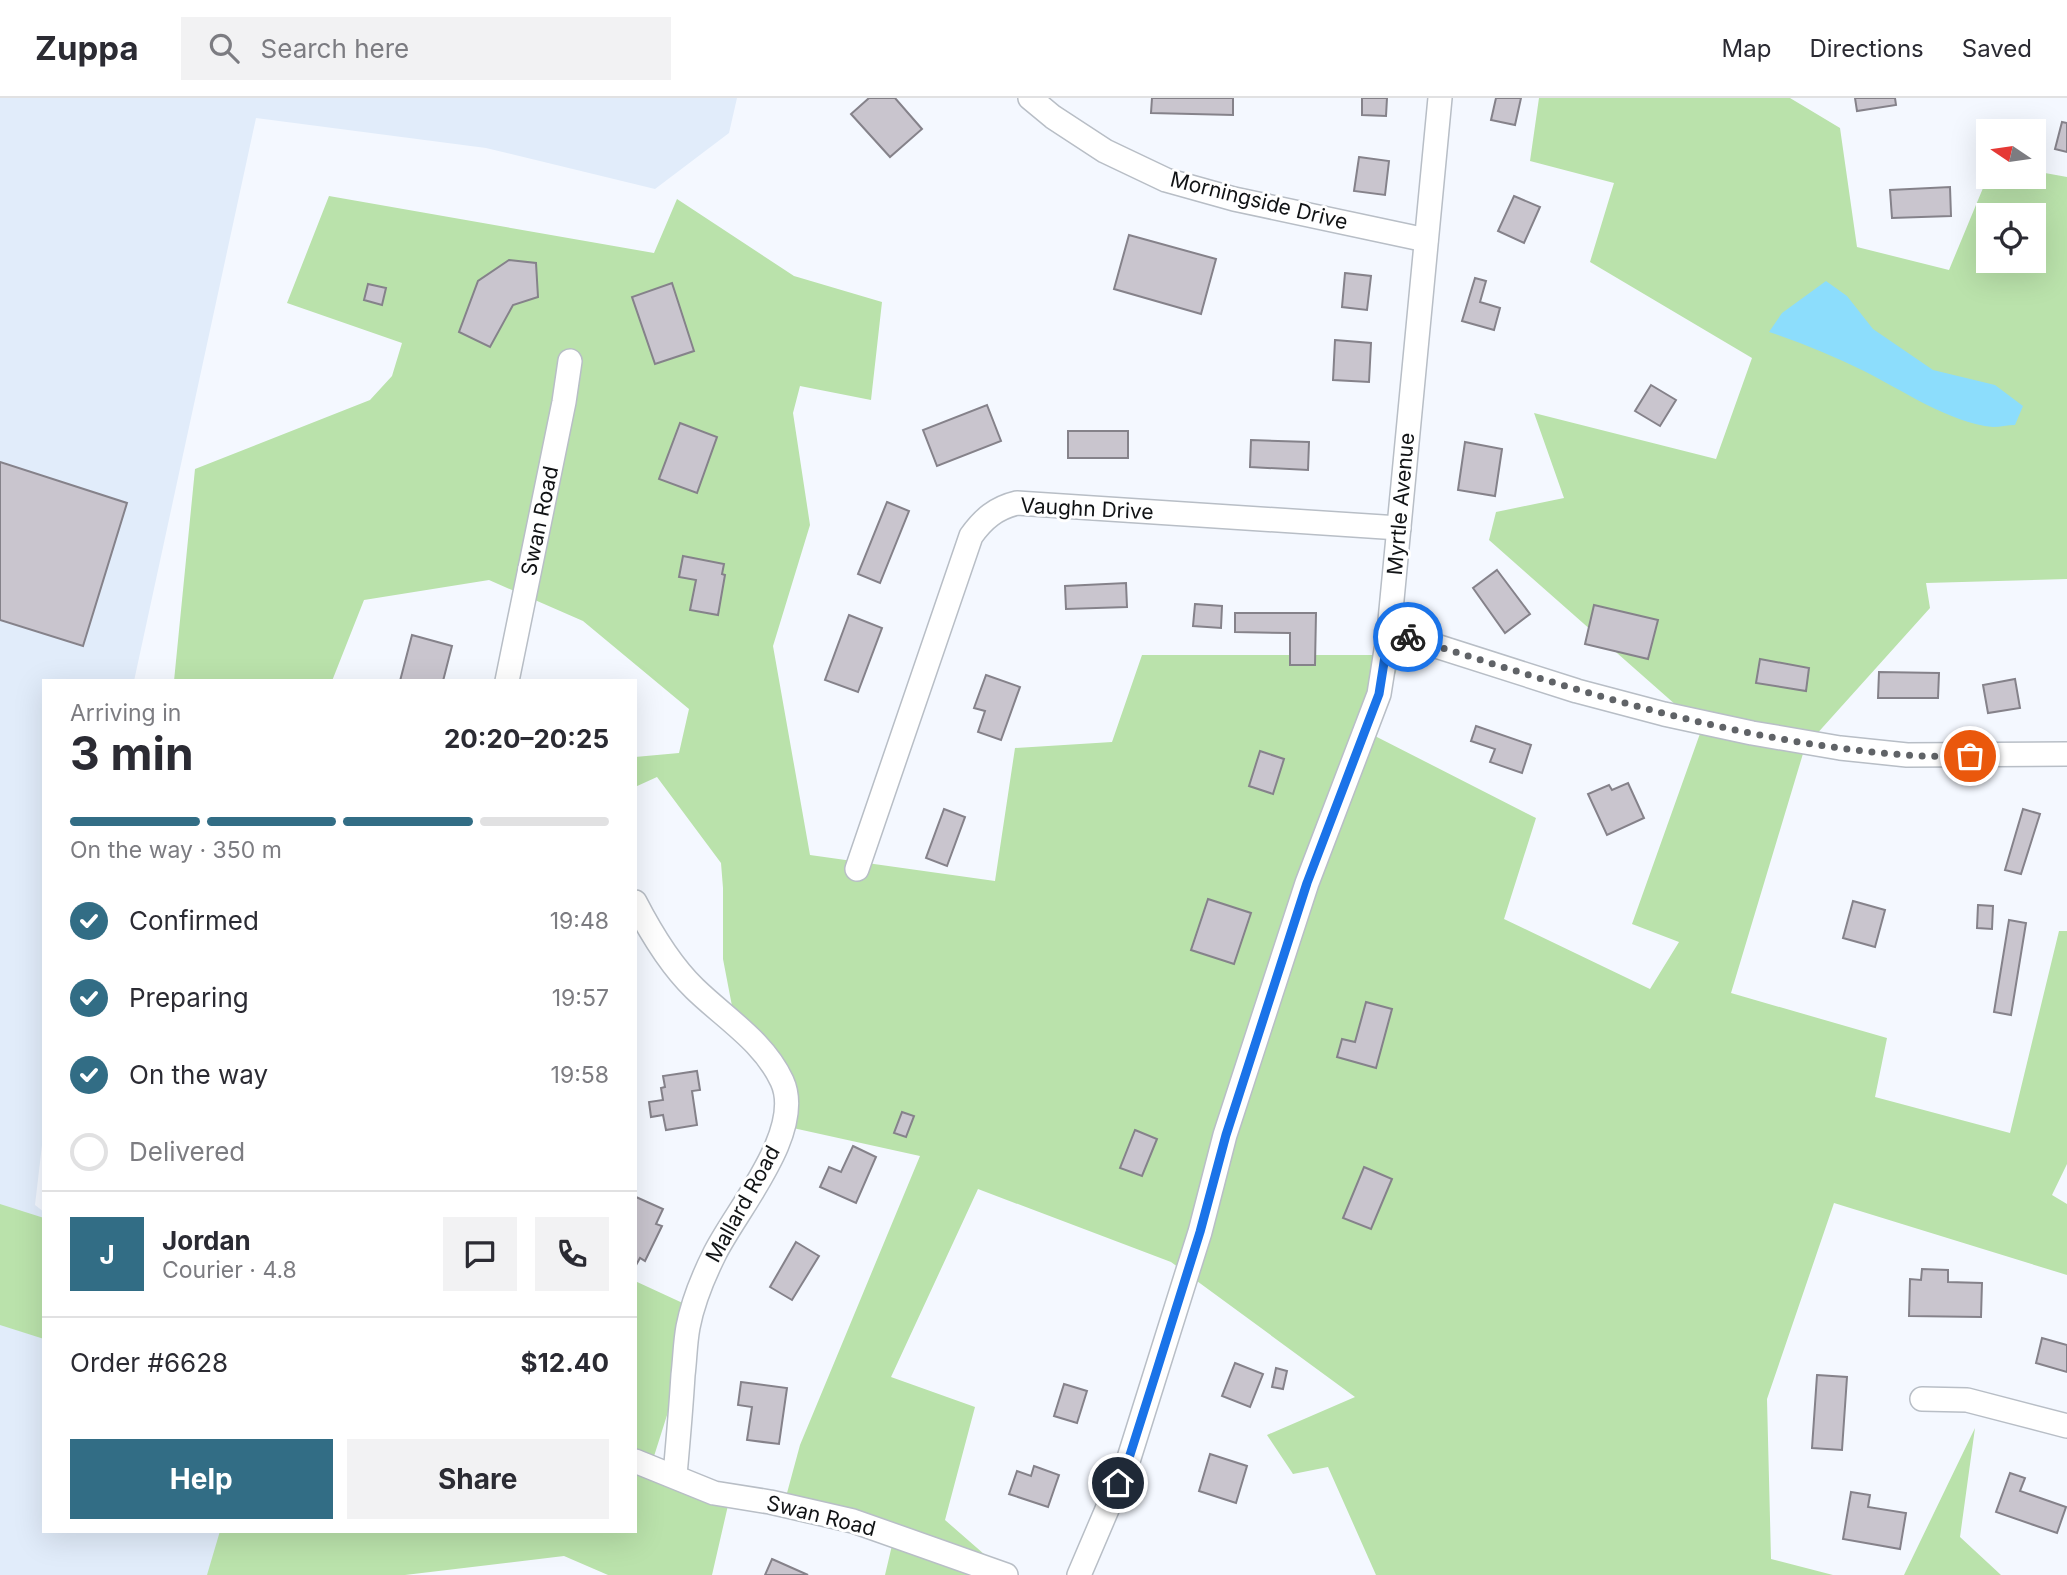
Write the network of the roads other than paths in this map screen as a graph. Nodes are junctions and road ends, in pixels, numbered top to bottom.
1 (1030, 98) edge
2 (1440, 98) edge
3 (1426, 240) junction
4 (570, 361) dead end
5 (1399, 528) junction
6 (1389, 631) junction
7 (507, 679) edge
8 (2067, 754) edge
9 (857, 869) dead end
10 (637, 906) edge
11 (1922, 1399) dead end
12 (2067, 1426) edge
13 (637, 1462) edge
14 (675, 1475) junction
15 (1006, 1575) edge
16 (1079, 1575) edge

1 - 3 street, Morningside Drive
2 - 3 street, Myrtle Avenue
3 - 5 street, Myrtle Avenue
4 - 7 street, Swan Road
5 - 6 street, Myrtle Avenue
5 - 9 street, Vaughn Drive
6 - 8 street
6 - 16 street, Myrtle Avenue
10 - 14 street, Mallard Road
11 - 12 street
13 - 14 street, Swan Road
14 - 15 street, Swan Road

